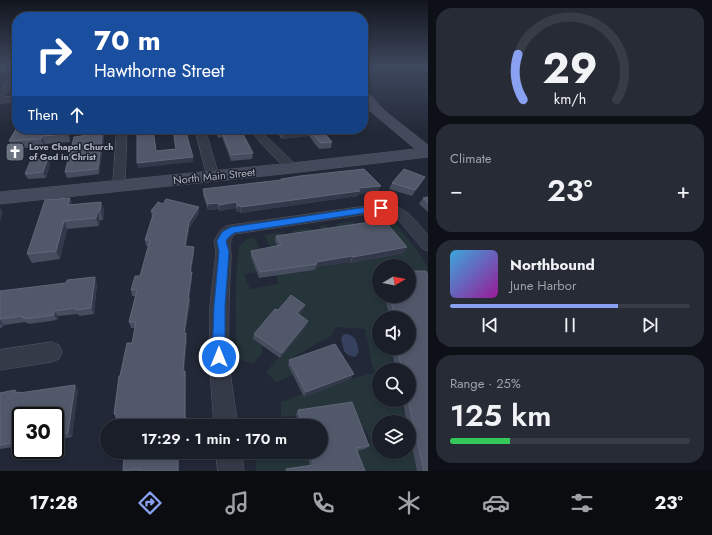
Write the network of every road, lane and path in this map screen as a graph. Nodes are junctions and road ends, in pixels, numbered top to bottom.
1 (12, 99) edge
2 (0, 100) edge
3 (368, 100) edge
4 (368, 114) edge
5 (122, 134) edge
6 (201, 134) edge
7 (259, 134) edge
8 (424, 152) edge
9 (428, 165) edge
10 (292, 168) junction
11 (214, 176) junction
12 (119, 185) junction
13 (0, 198) edge
14 (428, 245) edge
15 (52, 352) dead end
16 (0, 360) edge
17 (225, 419) edge
18 (230, 459) edge
19 (231, 471) edge

1 - 2 street
3 - 8 main road
4 - 8 main road
5 - 12 street
6 - 11 street
7 - 10 street
8 - 9 main road
8 - 10 main road, North Main Street
10 - 11 main road, North Main Street
11 - 12 main road, North Main Street
12 - 13 main road, North Main Street
14 - 17 street
15 - 16 street
18 - 19 street

